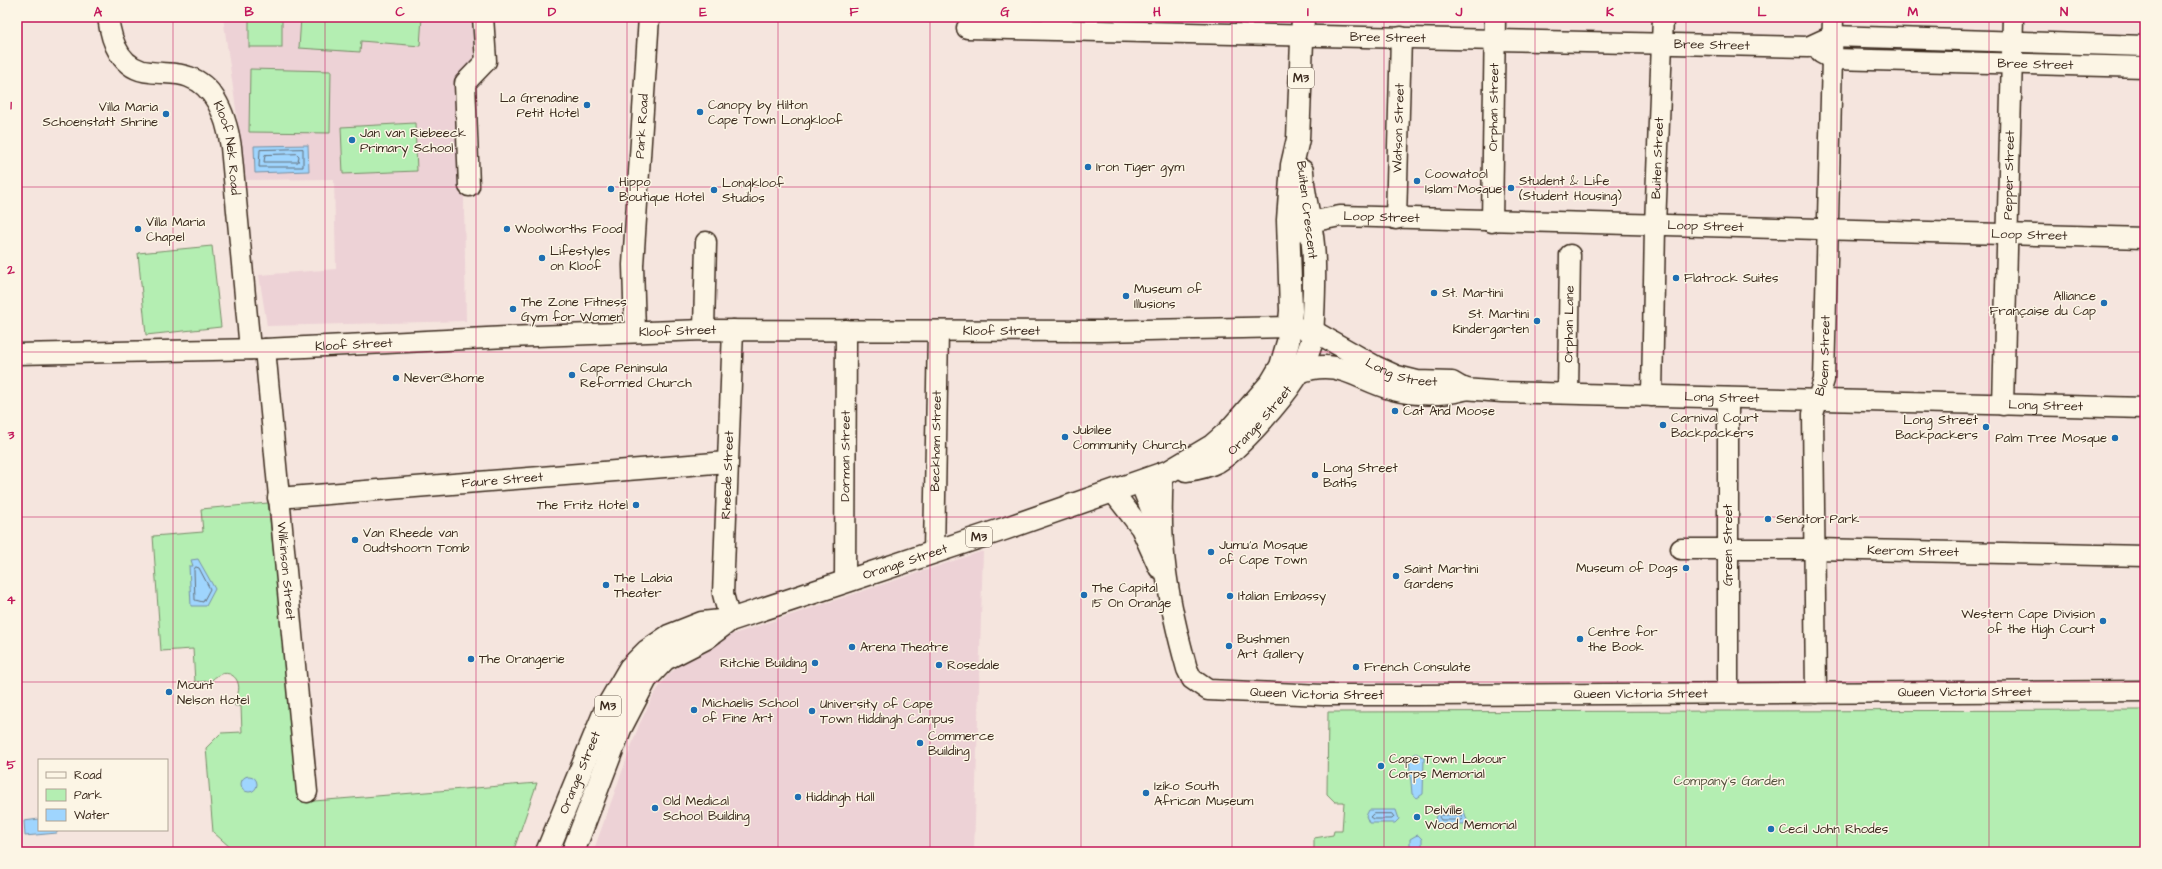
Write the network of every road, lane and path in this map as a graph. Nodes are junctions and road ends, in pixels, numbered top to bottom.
1 (108, 17) edge
2 (483, 17) edge
3 (649, 17) edge
4 (1495, 17) edge
5 (1663, 17) edge
6 (2002, 17) edge
7 (2013, 17) edge
8 (1303, 26) edge
9 (1833, 27) edge
10 (967, 28) dead end
11 (1402, 37) junction
12 (1494, 39) junction
13 (2007, 42) junction
14 (1663, 44) junction
15 (2145, 46) edge
16 (1808, 47) junction
17 (1832, 59) junction
18 (2007, 64) junction
19 (2145, 67) edge
20 (1298, 139) junction
21 (469, 186) dead end
22 (1396, 219) junction
23 (1310, 222) junction
24 (1492, 222) junction
25 (1655, 226) junction
26 (1828, 230) junction
27 (2003, 234) junction
28 (2145, 238) edge
29 (706, 242) dead end
30 (1570, 255) dead end
31 (1288, 257) junction
32 (1290, 327) junction
33 (704, 330) junction
34 (733, 330) junction
35 (846, 330) junction
36 (1312, 330) junction
37 (938, 331) junction
38 (635, 332) junction
39 (258, 349) junction
40 (17, 354) edge
41 (1299, 372) junction
42 (1464, 389) junction
43 (1568, 393) junction
44 (1652, 396) junction
45 (1728, 398) junction
46 (1818, 399) junction
47 (1998, 405) junction
48 (2145, 408) edge
49 (727, 462) junction
50 (1166, 473) junction
51 (1128, 486) junction
52 (278, 498) junction
53 (1161, 534) junction
54 (1681, 548) dead end
55 (1814, 549) junction
56 (1728, 550) junction
57 (934, 552) junction
58 (2145, 556) edge
59 (845, 581) junction
60 (1167, 586) junction
61 (730, 620) junction
62 (2145, 691) edge
63 (1728, 693) junction
64 (1816, 693) junction
65 (307, 792) dead end
66 (547, 852) edge
67 (573, 852) edge

1 - 39 street, Kloof Nek Road
2 - 21 street
3 - 38 street, Park Road
4 - 12 street, Orphan Street
5 - 14 street, Buiten Street
6 - 13 street, Pepper Street
7 - 13 street, Pepper Street
8 - 10 street, Bree Street
8 - 11 street, Bree Street
8 - 20 main road, Buiten Crescent / M3
9 - 13 street, Bree Street
9 - 16 street, Bree Street
9 - 17 street, Bloem Street
11 - 12 street, Bree Street
11 - 22 street, Watson Street
12 - 14 street, Bree Street
12 - 24 street, Orphan Street
13 - 15 street, Bree Street
13 - 18 street, Pepper Street
14 - 16 street, Bree Street
14 - 25 street, Buiten Street
16 - 17 street, Bree Street
17 - 18 street, Bree Street
17 - 26 street, Bloem Street
18 - 19 street, Bree Street
18 - 27 street, Pepper Street
20 - 23 main road, Buiten Crescent / M3
20 - 31 main road, Buiten Crescent / M3
22 - 23 street, Loop Street
22 - 24 street, Loop Street
23 - 31 street, Loop Street
23 - 36 main road, Buiten Crescent / M3
24 - 25 street, Loop Street
25 - 26 street, Loop Street
25 - 44 street, Buiten Street
26 - 27 street, Loop Street
26 - 46 street, Bloem Street
27 - 28 street, Loop Street
27 - 47 street, Pepper Street
29 - 33 street
30 - 43 street, Orphan Lane
31 - 32 main road, Buiten Crescent / M3
32 - 36 street, Kloof Street
32 - 37 street, Kloof Street
32 - 50 main road, Orange Street / M3
33 - 34 street, Kloof Street
33 - 38 street, Kloof Street
34 - 35 street, Kloof Street
34 - 49 street, Rheede Street
35 - 37 street, Kloof Street
35 - 59 street, Dorman Street
36 - 41 main road, Orange Street / M3
36 - 42 street, Long Street
37 - 57 street, Beckham Street
38 - 39 street, Kloof Street
39 - 40 street, Kloof Street
39 - 52 street, Wilkinson Street
41 - 42 main road
41 - 50 main road, Orange Street / M3
42 - 43 street, Long Street
43 - 44 street, Long Street
44 - 45 street, Long Street
45 - 46 street, Long Street
45 - 56 street, Green Street
46 - 47 street, Long Street
46 - 55 street, Bloem Street
47 - 48 street, Long Street
49 - 52 street, Faure Street
49 - 61 street, Rheede Street
50 - 51 main road, Orange Street / M3
50 - 53 street
51 - 53 street
51 - 57 main road, Orange Street / M3
51 - 60 street
52 - 65 street, Wilkinson Street
53 - 60 street
54 - 56 street, Keerom Street
55 - 56 street, Keerom Street
55 - 58 street, Keerom Street
55 - 64 street, Bloem Street
56 - 63 street, Green Street
57 - 59 main road, Orange Street / M3
59 - 61 main road, Orange Street / M3
60 - 63 street, Queen Victoria Street
61 - 66 main road, Orange Street / M3
61 - 67 main road, Orange Street / M3
62 - 64 street, Queen Victoria Street
63 - 64 street, Queen Victoria Street

